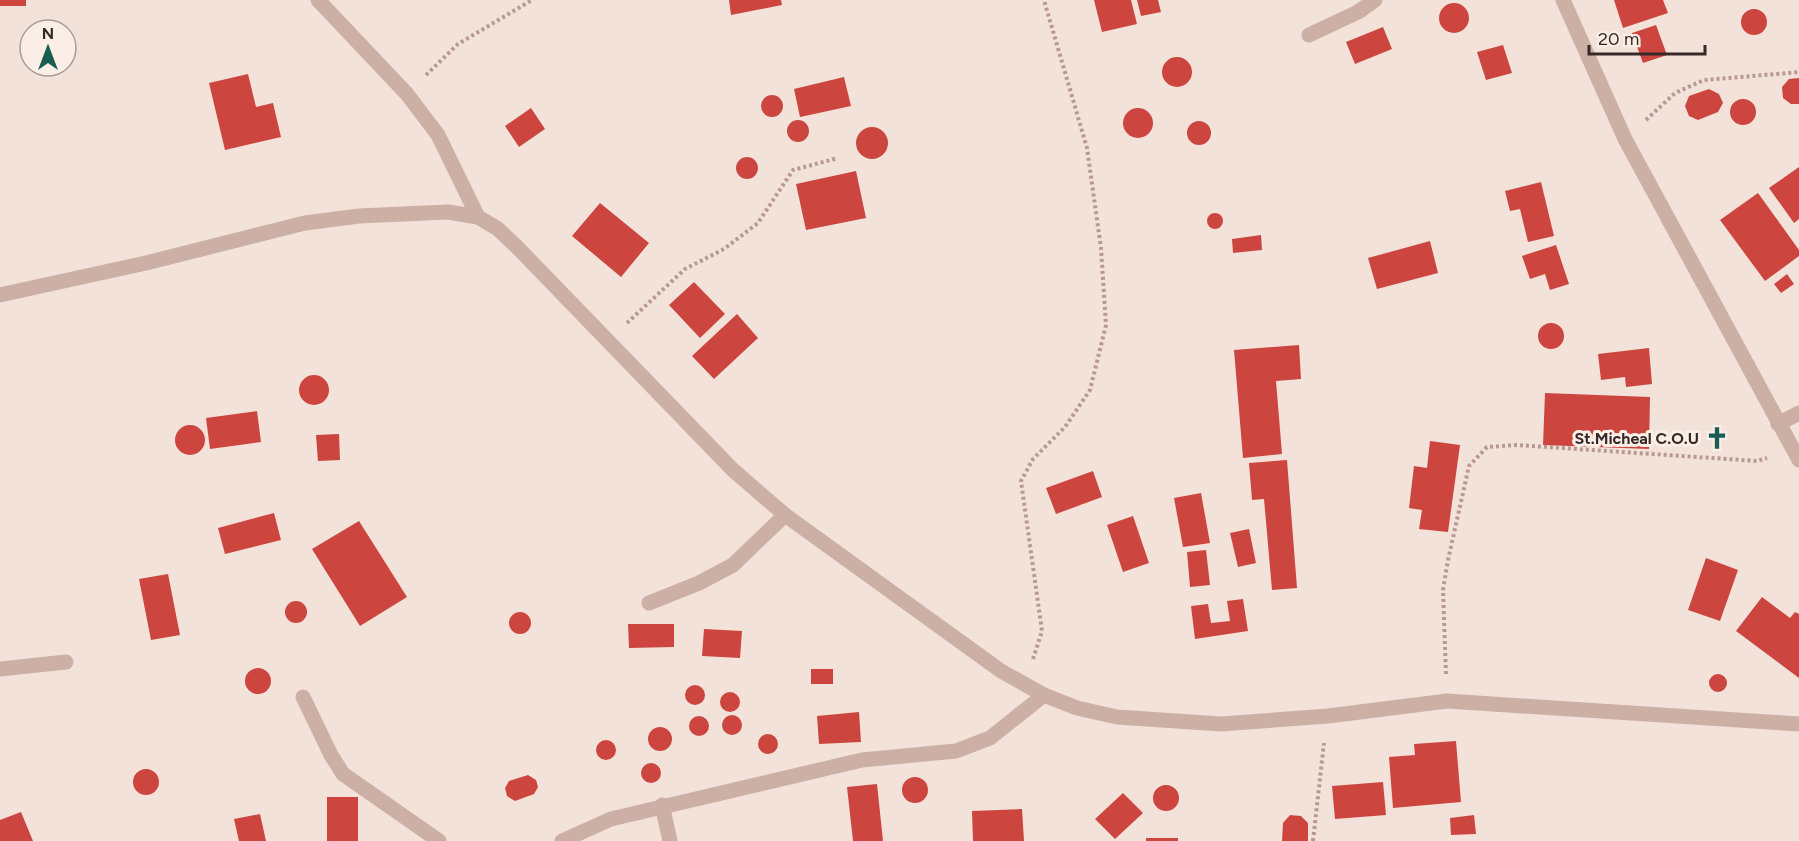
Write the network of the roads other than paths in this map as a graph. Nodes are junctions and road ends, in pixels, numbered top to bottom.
1 (318, 0) edge
2 (1375, 0) edge
3 (1563, 0) edge
4 (1309, 35) dead end
5 (478, 217) junction
6 (0, 295) edge
7 (1799, 413) edge
8 (1778, 424) junction
9 (1796, 456) edge
10 (785, 515) junction
11 (649, 603) dead end
12 (66, 662) dead end
13 (0, 669) edge
14 (1044, 695) junction
15 (303, 697) dead end
16 (1799, 724) edge
17 (662, 805) junction
18 (439, 841) edge
19 (562, 841) edge
20 (670, 841) edge

1 - 5 street
2 - 4 street
3 - 8 street
5 - 6 street
5 - 10 street
7 - 8 street
8 - 9 street
10 - 11 street
10 - 14 street
12 - 13 street
14 - 16 street
14 - 17 street
15 - 18 street
17 - 19 street
17 - 20 street

